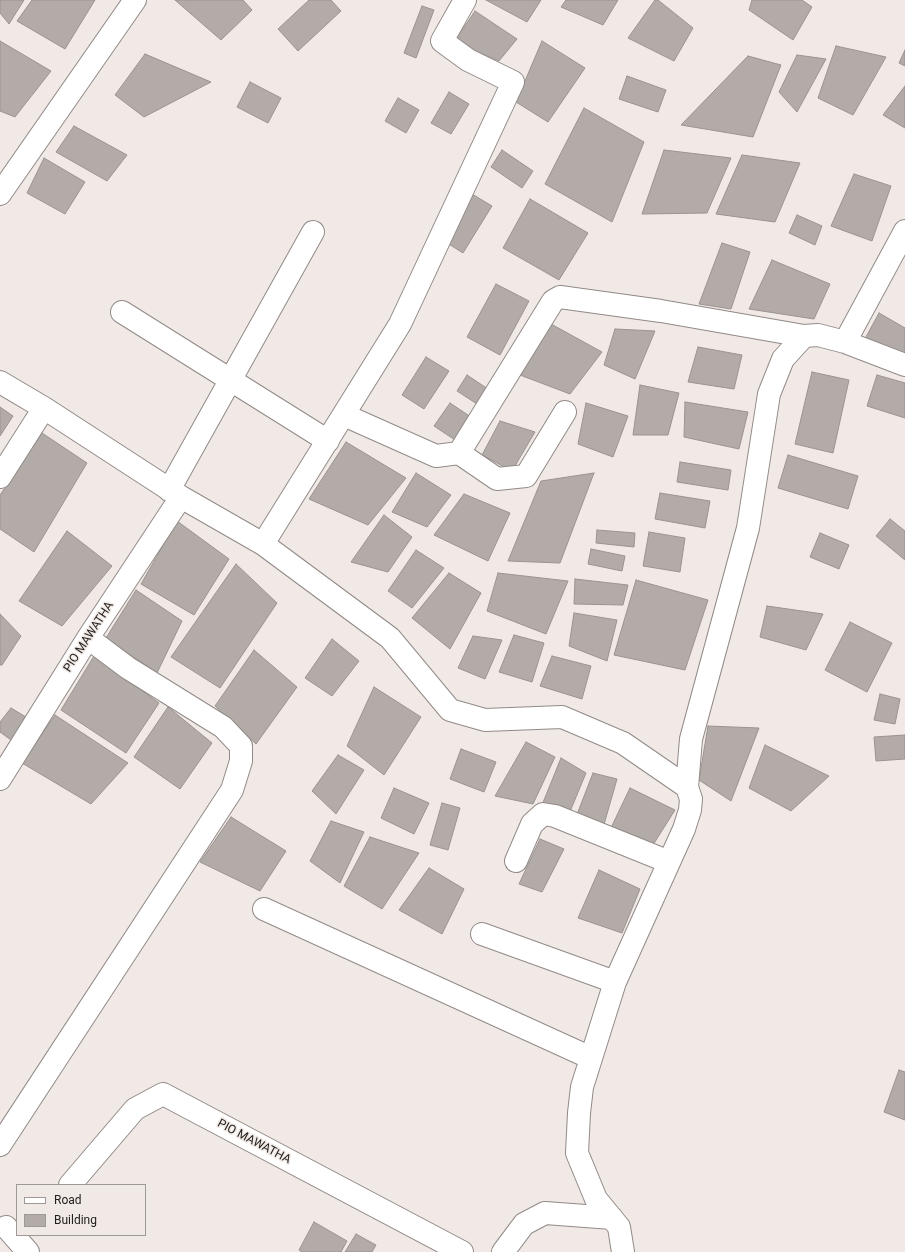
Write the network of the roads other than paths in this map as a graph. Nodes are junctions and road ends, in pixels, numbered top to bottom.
1 (135, 0) edge
2 (465, 0) edge
3 (0, 194) edge
4 (905, 231) edge
5 (313, 232) dead end
6 (122, 312) dead end
7 (804, 336) junction
8 (845, 342) junction
9 (905, 365) edge
10 (230, 380) junction
11 (0, 382) edge
12 (44, 408) junction
13 (565, 412) dead end
14 (344, 415) junction
15 (328, 441) junction
16 (459, 453) junction
17 (0, 477) edge
18 (175, 493) junction
19 (263, 544) junction
20 (88, 638) junction
21 (0, 779) edge
22 (687, 787) junction
23 (516, 862) dead end
24 (669, 862) junction
25 (264, 909) dead end
26 (482, 934) dead end
27 (615, 982) junction
28 (591, 1058) junction
29 (0, 1145) edge
30 (71, 1184) edge
31 (612, 1218) junction
32 (8, 1225) edge
33 (16, 1236) edge
34 (16, 1236) edge
35 (28, 1252) edge
36 (462, 1252) edge
37 (503, 1252) edge
38 (623, 1252) edge

1 - 3 street
2 - 14 street
4 - 8 street
5 - 10 street, PIO MAWATHA
6 - 10 street
7 - 8 street
7 - 16 street
7 - 22 street
8 - 9 street
10 - 15 street
10 - 18 street, PIO MAWATHA
11 - 12 street
12 - 17 street
12 - 18 street
13 - 16 street
14 - 15 street
14 - 16 street
15 - 19 street
18 - 19 street
18 - 20 street, PIO MAWATHA
19 - 22 street
20 - 21 street, PIO MAWATHA
20 - 29 street
22 - 24 street
23 - 24 street
24 - 27 street
25 - 28 street
26 - 27 street
27 - 28 street
28 - 31 street
30 - 36 street, PIO MAWATHA
31 - 37 street
31 - 38 street
32 - 34 street
33 - 35 street

